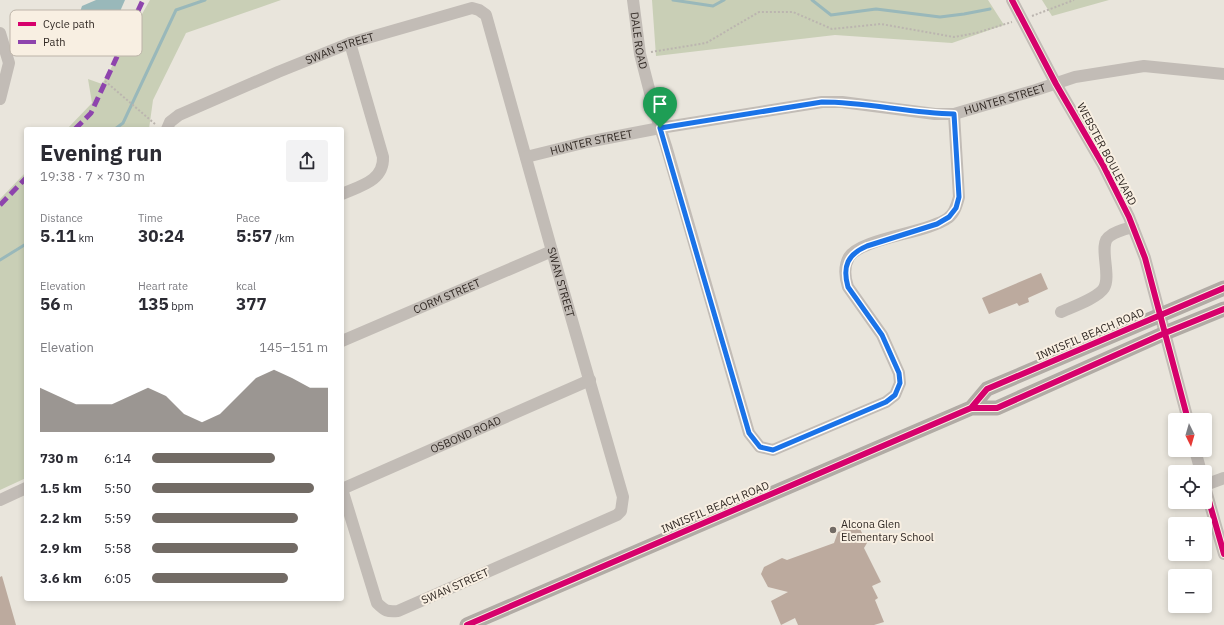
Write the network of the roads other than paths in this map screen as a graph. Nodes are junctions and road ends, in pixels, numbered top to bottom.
1 (633, 0) edge
2 (1012, 0) edge
3 (0, 33) edge
4 (350, 43) junction
5 (1224, 74) edge
6 (1056, 84) junction
7 (0, 99) edge
8 (954, 114) junction
9 (168, 127) edge
10 (660, 128) junction
11 (526, 157) junction
12 (344, 193) edge
13 (1133, 227) junction
14 (552, 251) junction
15 (1224, 288) edge
16 (1224, 308) edge
17 (1061, 312) dead end
18 (1161, 315) junction
19 (1165, 333) junction
20 (344, 340) edge
21 (590, 380) junction
22 (971, 408) junction
23 (1186, 413) edge
24 (1224, 478) edge
25 (1212, 483) edge
26 (344, 488) edge
27 (24, 489) edge
28 (344, 496) edge
29 (0, 500) edge
30 (1211, 509) edge
31 (1224, 554) edge
32 (467, 625) edge

1 - 10 street, DALE ROAD
2 - 6 street, WEBSTER BOULEVARD
3 - 7 street
4 - 9 street, SWAN STREET
4 - 11 street, SWAN STREET
4 - 12 street
5 - 6 street, HUNTER STREET
6 - 8 street, HUNTER STREET
6 - 13 street, WEBSTER BOULEVARD
8 - 10 street, HUNTER STREET
8 - 10 street, DALE ROAD
10 - 11 street, HUNTER STREET
11 - 14 street, SWAN STREET
13 - 17 street
13 - 18 street, WEBSTER BOULEVARD
14 - 20 street, CORM STREET
14 - 21 street, SWAN STREET
15 - 18 main road, INNISFIL BEACH ROAD
16 - 19 main road, INNISFIL BEACH ROAD
18 - 19 street, WEBSTER BOULEVARD
18 - 22 main road, INNISFIL BEACH ROAD
19 - 22 main road, INNISFIL BEACH ROAD
19 - 23 street, WEBSTER BOULEVARD
21 - 26 street, OSBOND ROAD
21 - 28 street, SWAN STREET
22 - 32 main road, INNISFIL BEACH ROAD
24 - 25 street
27 - 29 street
30 - 31 street

